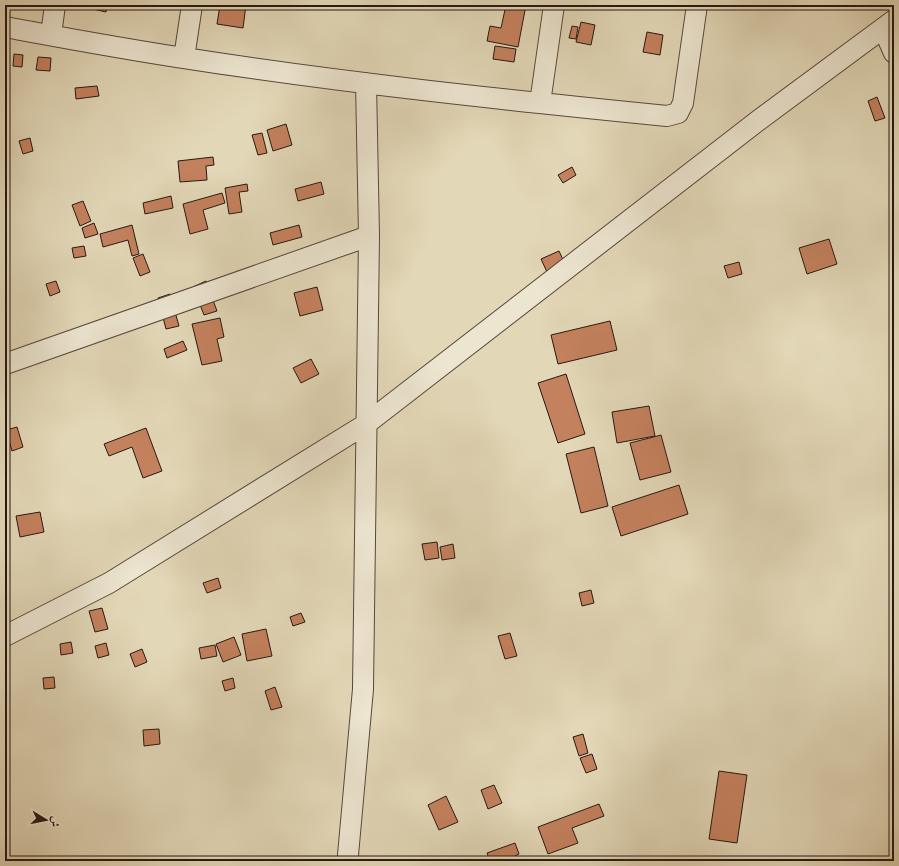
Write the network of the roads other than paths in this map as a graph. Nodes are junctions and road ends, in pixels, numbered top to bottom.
1 (55, 5) edge
2 (192, 5) edge
3 (554, 5) edge
4 (697, 5) edge
5 (888, 24) edge
6 (5, 28) edge
7 (50, 35) junction
8 (894, 53) edge
9 (184, 58) junction
10 (366, 83) junction
11 (540, 103) junction
12 (369, 236) junction
13 (5, 364) edge
14 (366, 424) junction
15 (5, 636) edge
16 (349, 861) edge

1 - 7 street
2 - 9 street
3 - 11 street
4 - 11 street
5 - 8 street
5 - 14 street
6 - 7 street
7 - 9 street
9 - 10 street
10 - 11 street
10 - 12 street
12 - 13 street
12 - 14 street
14 - 15 street
14 - 16 street

